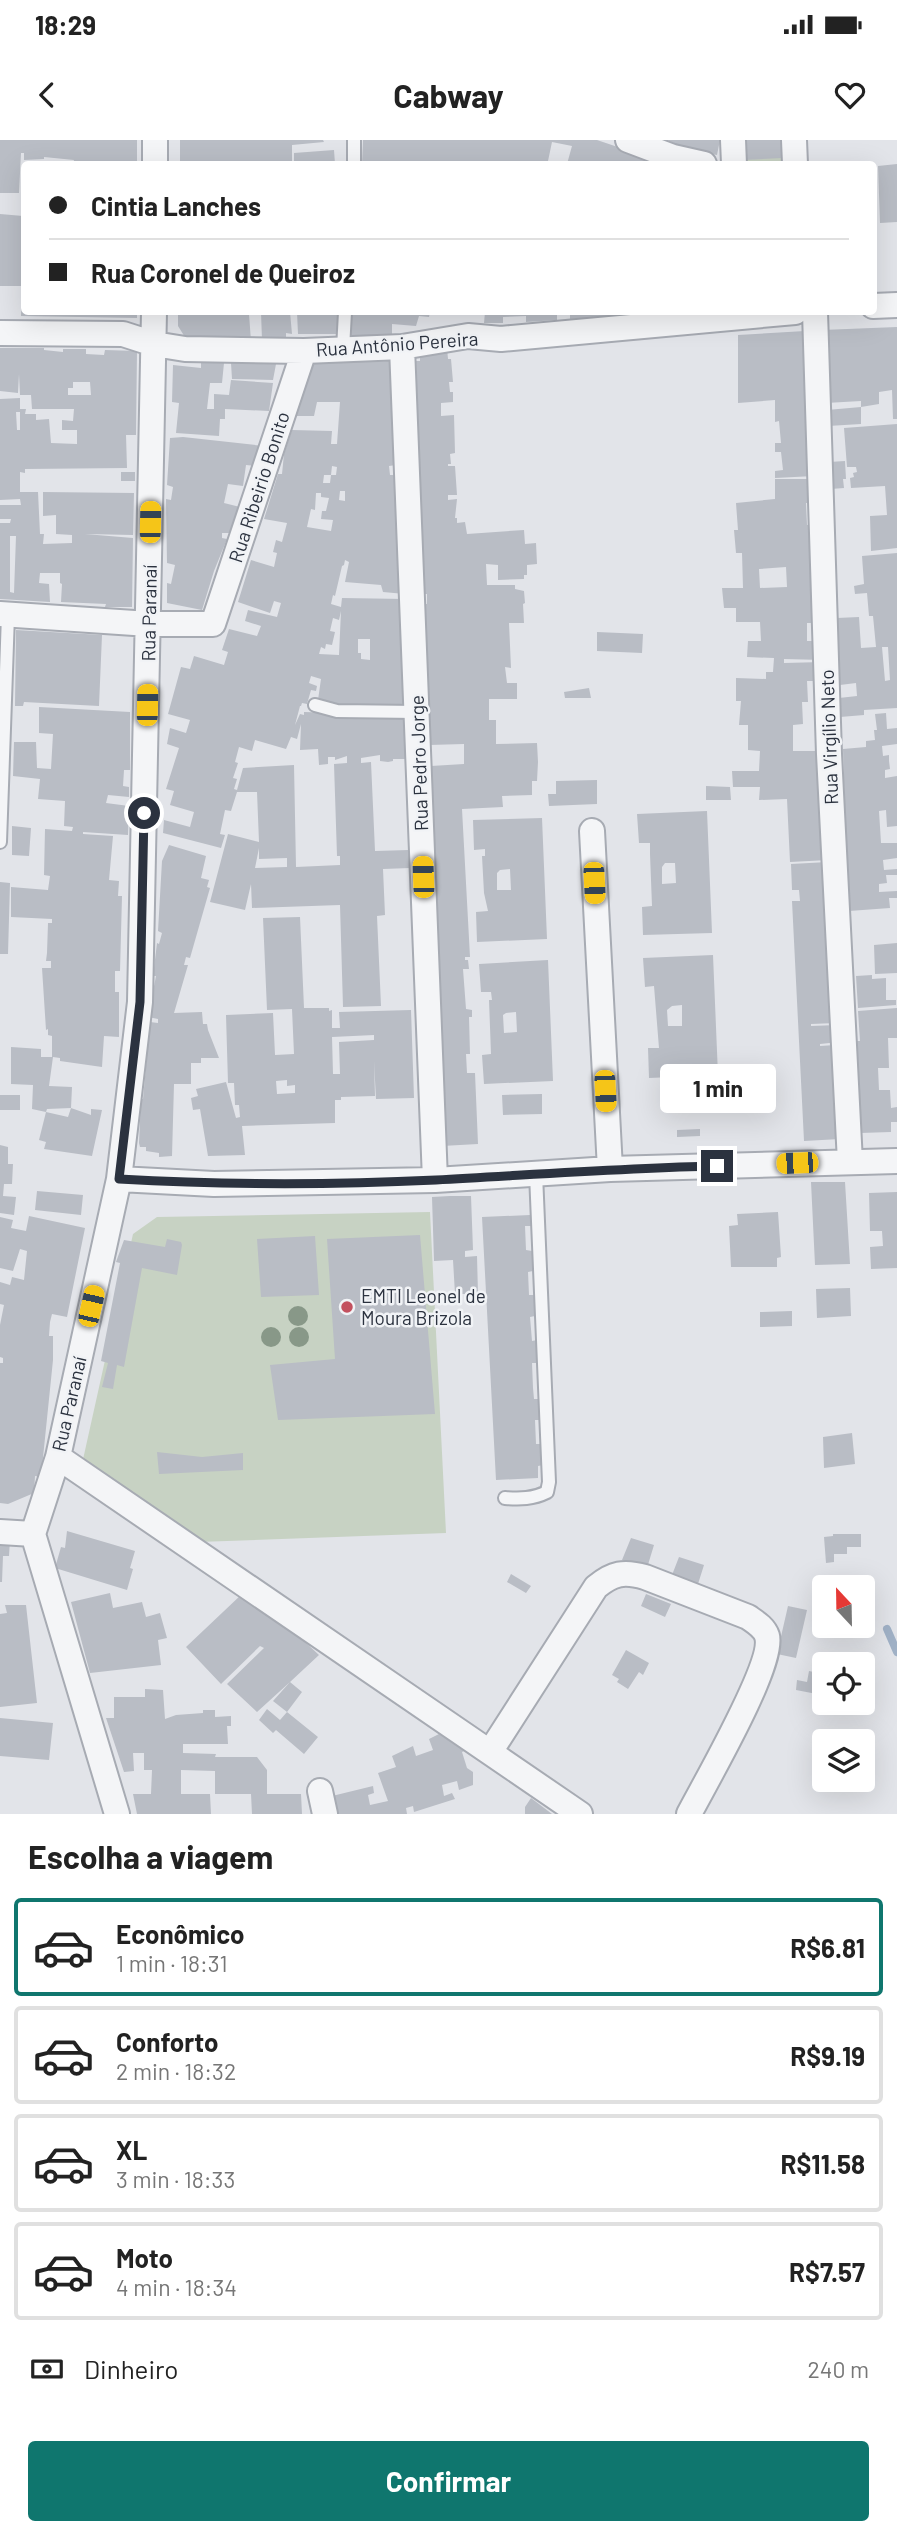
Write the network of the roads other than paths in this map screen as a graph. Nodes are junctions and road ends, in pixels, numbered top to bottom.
1 (155, 140) edge
2 (355, 140) edge
3 (628, 140) edge
4 (733, 140) edge
5 (794, 140) edge
6 (155, 161) edge
7 (354, 161) edge
8 (692, 161) edge
9 (734, 161) edge
10 (795, 161) edge
11 (897, 305) edge
12 (877, 306) edge
13 (154, 315) edge
14 (345, 315) edge
15 (762, 315) edge
16 (815, 315) edge
17 (0, 333) edge
18 (154, 344) junction
19 (402, 347) junction
20 (343, 349) junction
21 (304, 351) junction
22 (4, 614) edge
23 (149, 624) junction
24 (315, 705) dead end
25 (417, 712) junction
26 (592, 831) dead end
27 (0, 842) edge
28 (897, 1161) edge
29 (850, 1162) junction
30 (610, 1169) junction
31 (536, 1174) junction
32 (119, 1179) junction
33 (435, 1180) junction
34 (58, 1457) junction
35 (505, 1498) dead end
36 (0, 1532) edge
37 (33, 1534) junction
38 (490, 1752) junction
39 (117, 1814) edge
40 (580, 1814) edge
41 (690, 1814) edge

1 - 6 street
2 - 7 lane
3 - 8 street
4 - 9 street
5 - 10 street
11 - 12 street
13 - 18 street, Rua Paranaí
14 - 20 lane
15 - 19 street, Rua Antônio Pereira
16 - 29 street, Rua Virgílio Neto
17 - 18 street, Rua Antônio Pereira
18 - 21 street, Rua Antônio Pereira
18 - 23 street, Rua Paranaí
19 - 20 street, Rua Antônio Pereira
19 - 25 street, Rua Pedro Jorge
20 - 21 street, Rua Antônio Pereira
21 - 23 street, Rua Ribeirio Bonito
22 - 23 street
22 - 27 lane
23 - 32 street, Rua Paranaí
24 - 25 lane
25 - 33 street, Rua Pedro Jorge
26 - 30 street
28 - 29 street
29 - 30 street
30 - 31 street
31 - 33 street
31 - 35 lane
32 - 33 street
32 - 34 street, Rua Paranaí
34 - 37 street, Rua Paranaí
34 - 38 street
36 - 37 street
37 - 39 street
38 - 40 street
38 - 41 street

